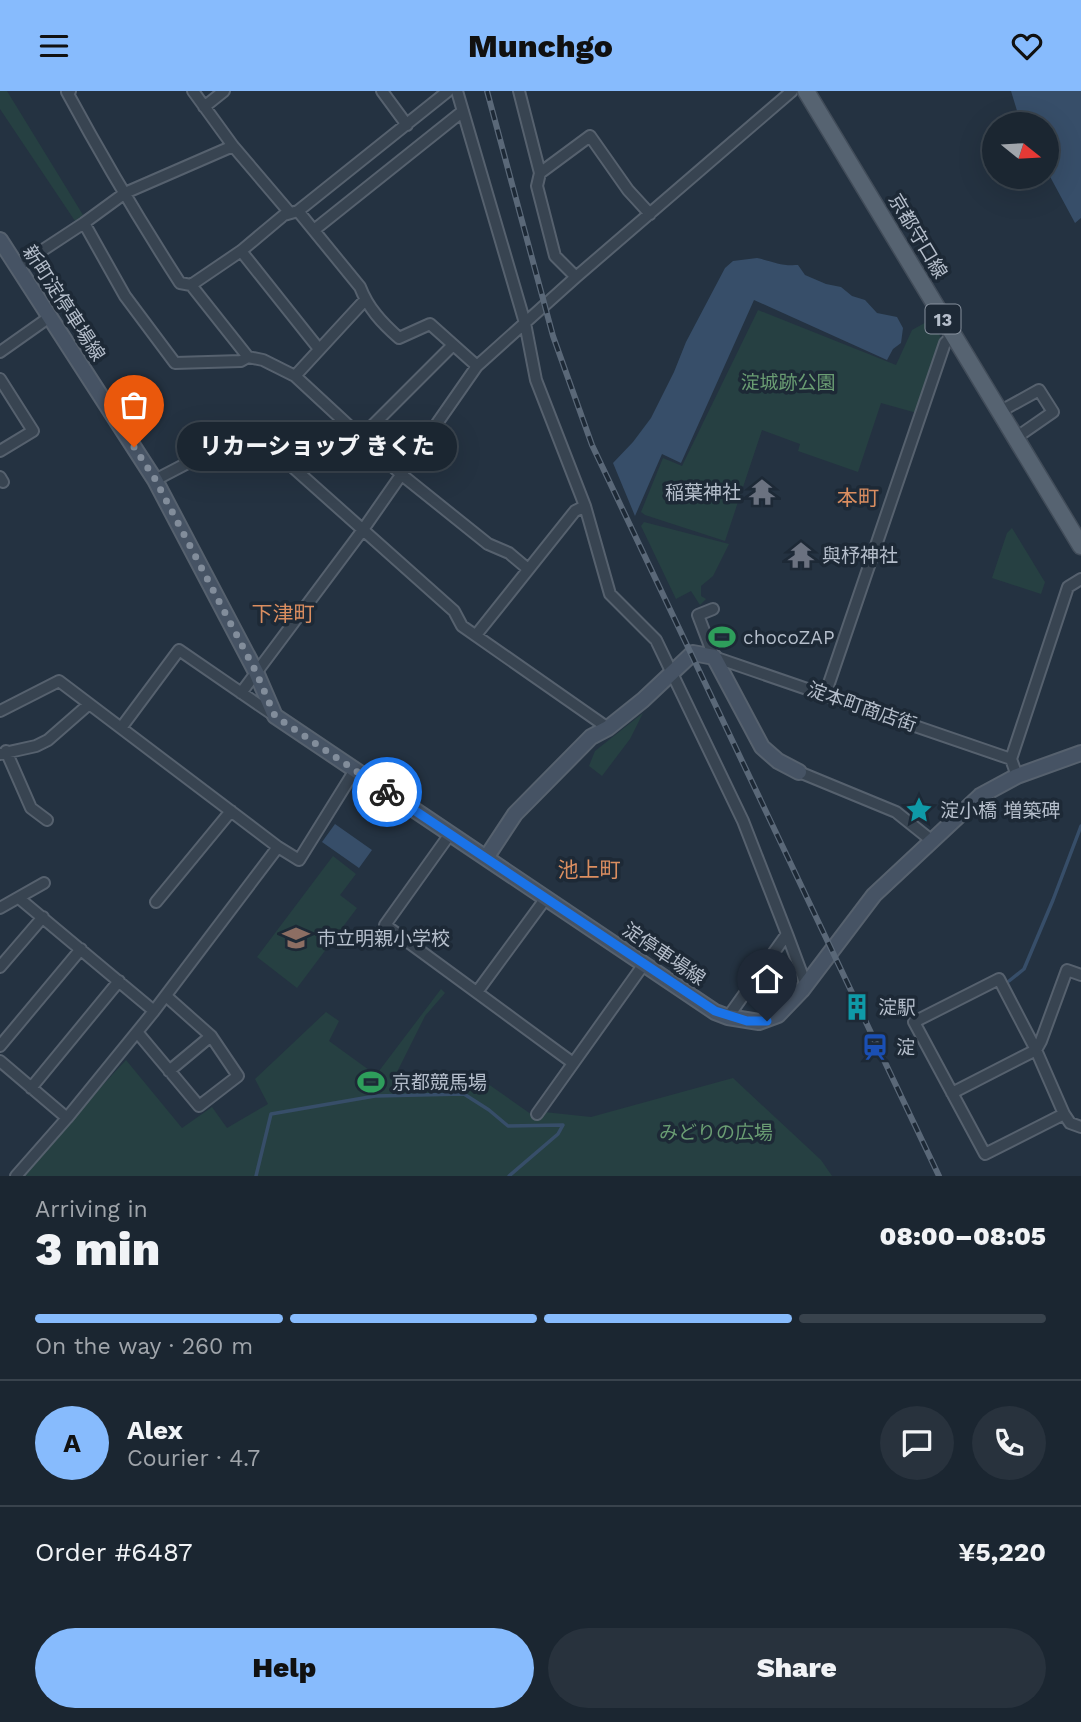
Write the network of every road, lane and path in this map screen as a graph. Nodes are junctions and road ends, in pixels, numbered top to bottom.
1 (70, 91) edge
2 (193, 91) edge
3 (224, 91) edge
4 (382, 91) edge
5 (448, 91) edge
6 (457, 91) edge
7 (533, 91) edge
8 (792, 91) edge
9 (810, 92) edge
10 (520, 96) edge
11 (204, 107) junction
12 (463, 111) junction
13 (407, 125) junction
14 (233, 146) junction
15 (540, 173) junction
16 (124, 193) junction
17 (294, 212) junction
18 (650, 214) junction
19 (84, 223) junction
20 (314, 230) junction
21 (0, 240) edge
22 (241, 251) junction
23 (18, 267) junction
24 (576, 277) junction
25 (191, 285) junction
26 (365, 300) junction
27 (51, 316) junction
28 (526, 323) junction
29 (953, 335) junction
30 (453, 345) junction
31 (319, 349) junction
32 (0, 352) edge
33 (248, 357) junction
34 (477, 366) junction
35 (295, 376) junction
36 (0, 379) edge
37 (1001, 411) junction
38 (361, 437) junction
39 (1017, 437) junction
40 (0, 451) edge
41 (402, 475) junction
42 (155, 479) junction
43 (584, 506) junction
44 (362, 531) junction
45 (1081, 546) edge
46 (528, 569) junction
47 (1081, 579) edge
48 (713, 609) dead end
49 (476, 635) junction
50 (713, 657) junction
51 (671, 671) junction
52 (256, 672) junction
53 (241, 693) junction
54 (825, 695) junction
55 (88, 705) junction
56 (0, 711) edge
57 (275, 716) junction
58 (608, 727) junction
59 (121, 728) junction
60 (3, 753) edge
61 (1081, 753) edge
62 (1010, 759) junction
63 (355, 770) junction
64 (799, 772) joint
65 (1017, 776) junction
66 (231, 811) junction
67 (47, 820) dead end
68 (450, 834) junction
69 (930, 841) junction
70 (278, 847) junction
71 (486, 858) junction
72 (44, 883) dead end
73 (546, 898) junction
74 (20, 899) junction
75 (156, 902) dead end
76 (0, 908) edge
77 (43, 918) junction
78 (787, 934) junction
79 (81, 949) junction
80 (644, 964) junction
81 (0, 967) edge
82 (1081, 975) edge
83 (119, 981) junction
84 (806, 985) junction
85 (477, 992) junction
86 (166, 996) junction
87 (154, 1011) junction
88 (728, 1017) junction
89 (137, 1032) junction
90 (211, 1036) junction
91 (0, 1046) edge
92 (1036, 1050) junction
93 (0, 1062) edge
94 (573, 1063) junction
95 (169, 1071) junction
96 (31, 1088) junction
97 (952, 1093) junction
98 (537, 1114) dead end
99 (1064, 1114) junction
100 (67, 1118) junction
101 (1081, 1127) edge
102 (16, 1176) edge

1 - 16 street
2 - 11 street
3 - 11 street
4 - 13 street
5 - 13 street
6 - 12 street
7 - 10 street
8 - 18 street
9 - 29 main road, 京都守口線 / 13
10 - 15 street
11 - 14 street
12 - 20 street
12 - 28 street
13 - 17 street
14 - 16 street
14 - 17 street
15 - 18 street
15 - 24 street
16 - 19 street
16 - 25 street
17 - 20 street
17 - 22 street
18 - 24 street
19 - 23 street
19 - 33 street
20 - 26 street
21 - 23 main road, 新町淀停車場線
22 - 25 street
22 - 31 street
23 - 27 main road, 新町淀停車場線
24 - 28 street
25 - 33 street
26 - 30 street
26 - 31 street
27 - 32 street
27 - 42 main road, 新町淀停車場線
28 - 34 street
28 - 43 street
29 - 37 main road, 京都守口線 / 13
29 - 54 street
30 - 34 street
30 - 38 street
31 - 35 street
33 - 35 street
34 - 41 street
35 - 38 street
36 - 40 street
37 - 39 main road, 京都守口線 / 13
37 - 39 street
38 - 41 street
39 - 45 main road, 京都守口線 / 13
41 - 44 street
41 - 46 street
42 - 44 street
42 - 52 main road, 新町淀停車場線
43 - 46 street
43 - 51 street
44 - 49 street
44 - 52 street
46 - 49 street
47 - 62 street
48 - 50 street
49 - 58 street
50 - 51 main road
50 - 54 street, 淀本町商店街
50 - 64 main road
51 - 58 main road
51 - 78 street
52 - 53 street
52 - 57 main road, 新町淀停車場線
53 - 57 street
53 - 59 street
54 - 62 street, 淀本町商店街
55 - 56 street
55 - 59 street
55 - 60 street
57 - 63 main road
58 - 71 main road
59 - 66 street
60 - 67 street
61 - 65 main road, 淀停車場線
62 - 65 street
63 - 68 main road
63 - 70 street
64 - 69 street
65 - 69 main road, 淀停車場線
66 - 70 street
66 - 75 street
68 - 71 main road
68 - 85 street
69 - 84 main road, 淀停車場線
70 - 86 street
71 - 73 main road, 淀停車場線
72 - 74 street
73 - 80 main road, 淀停車場線
73 - 85 street
74 - 76 street
74 - 77 street
77 - 79 street
77 - 81 street
78 - 84 street
78 - 88 street
79 - 83 street
79 - 91 street
80 - 88 main road, 淀停車場線
80 - 94 street
82 - 92 street
83 - 87 street
83 - 96 street
84 - 88 main road, 淀停車場線
85 - 94 street
86 - 87 street
86 - 90 street
87 - 89 street
89 - 95 street
89 - 100 street
90 - 95 street
90 - 95 street
92 - 97 street
92 - 97 street
92 - 99 street
93 - 96 street
94 - 98 street
96 - 100 street
97 - 99 street
99 - 101 street
100 - 102 street

